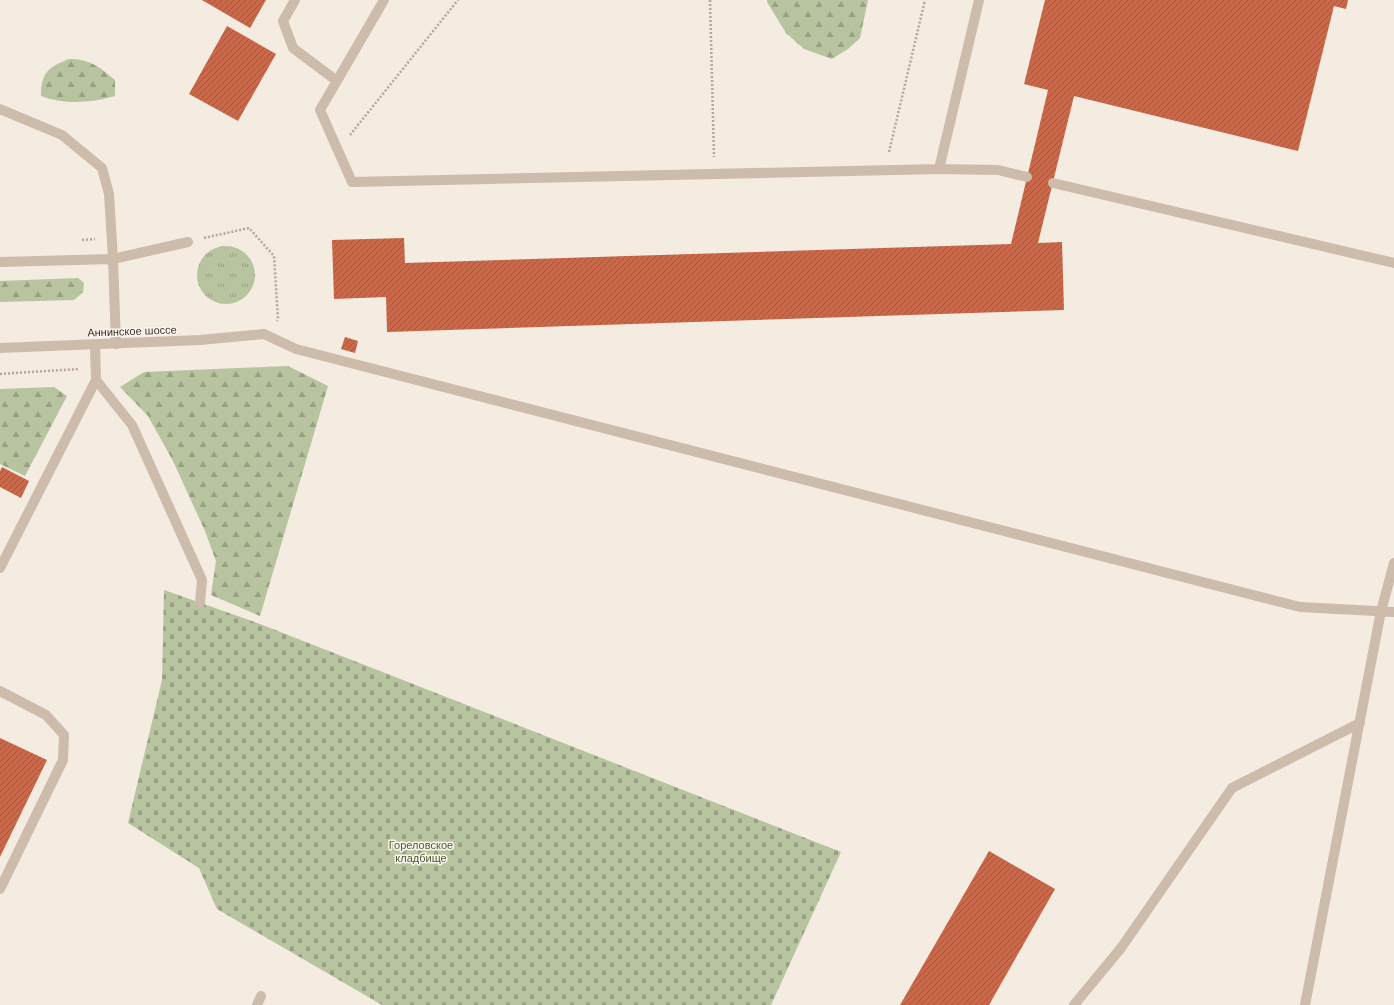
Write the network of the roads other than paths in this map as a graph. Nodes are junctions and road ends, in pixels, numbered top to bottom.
1 (294, 0) edge
2 (384, 0) edge
3 (979, 0) edge
4 (337, 81) junction
5 (0, 109) edge
6 (939, 169) junction
7 (1027, 177) dead end
8 (1053, 183) dead end
9 (188, 242) road end
10 (114, 258) junction
11 (0, 262) edge
12 (1394, 263) edge
13 (116, 344) junction
14 (95, 345) junction
15 (0, 348) edge
16 (96, 380) junction
17 (1394, 563) edge
18 (0, 568) edge
19 (200, 603) dead end
20 (1381, 611) junction
21 (1394, 612) edge
22 (0, 691) edge
23 (1360, 723) junction
24 (0, 889) edge
25 (1074, 1005) edge
26 (1305, 1005) edge

1 - 4 street
2 - 4 street
3 - 6 street
4 - 6 street
5 - 10 street
6 - 7 street
8 - 12 street
9 - 10 street
10 - 11 street
10 - 13 street
13 - 14 street, Аннинское шоссе
13 - 20 street, Аннинское шоссе
14 - 15 street, Аннинское шоссе
14 - 16 street
16 - 18 street
16 - 19 street
17 - 20 street
20 - 21 street
20 - 23 street
22 - 24 street
23 - 25 street
23 - 26 street

